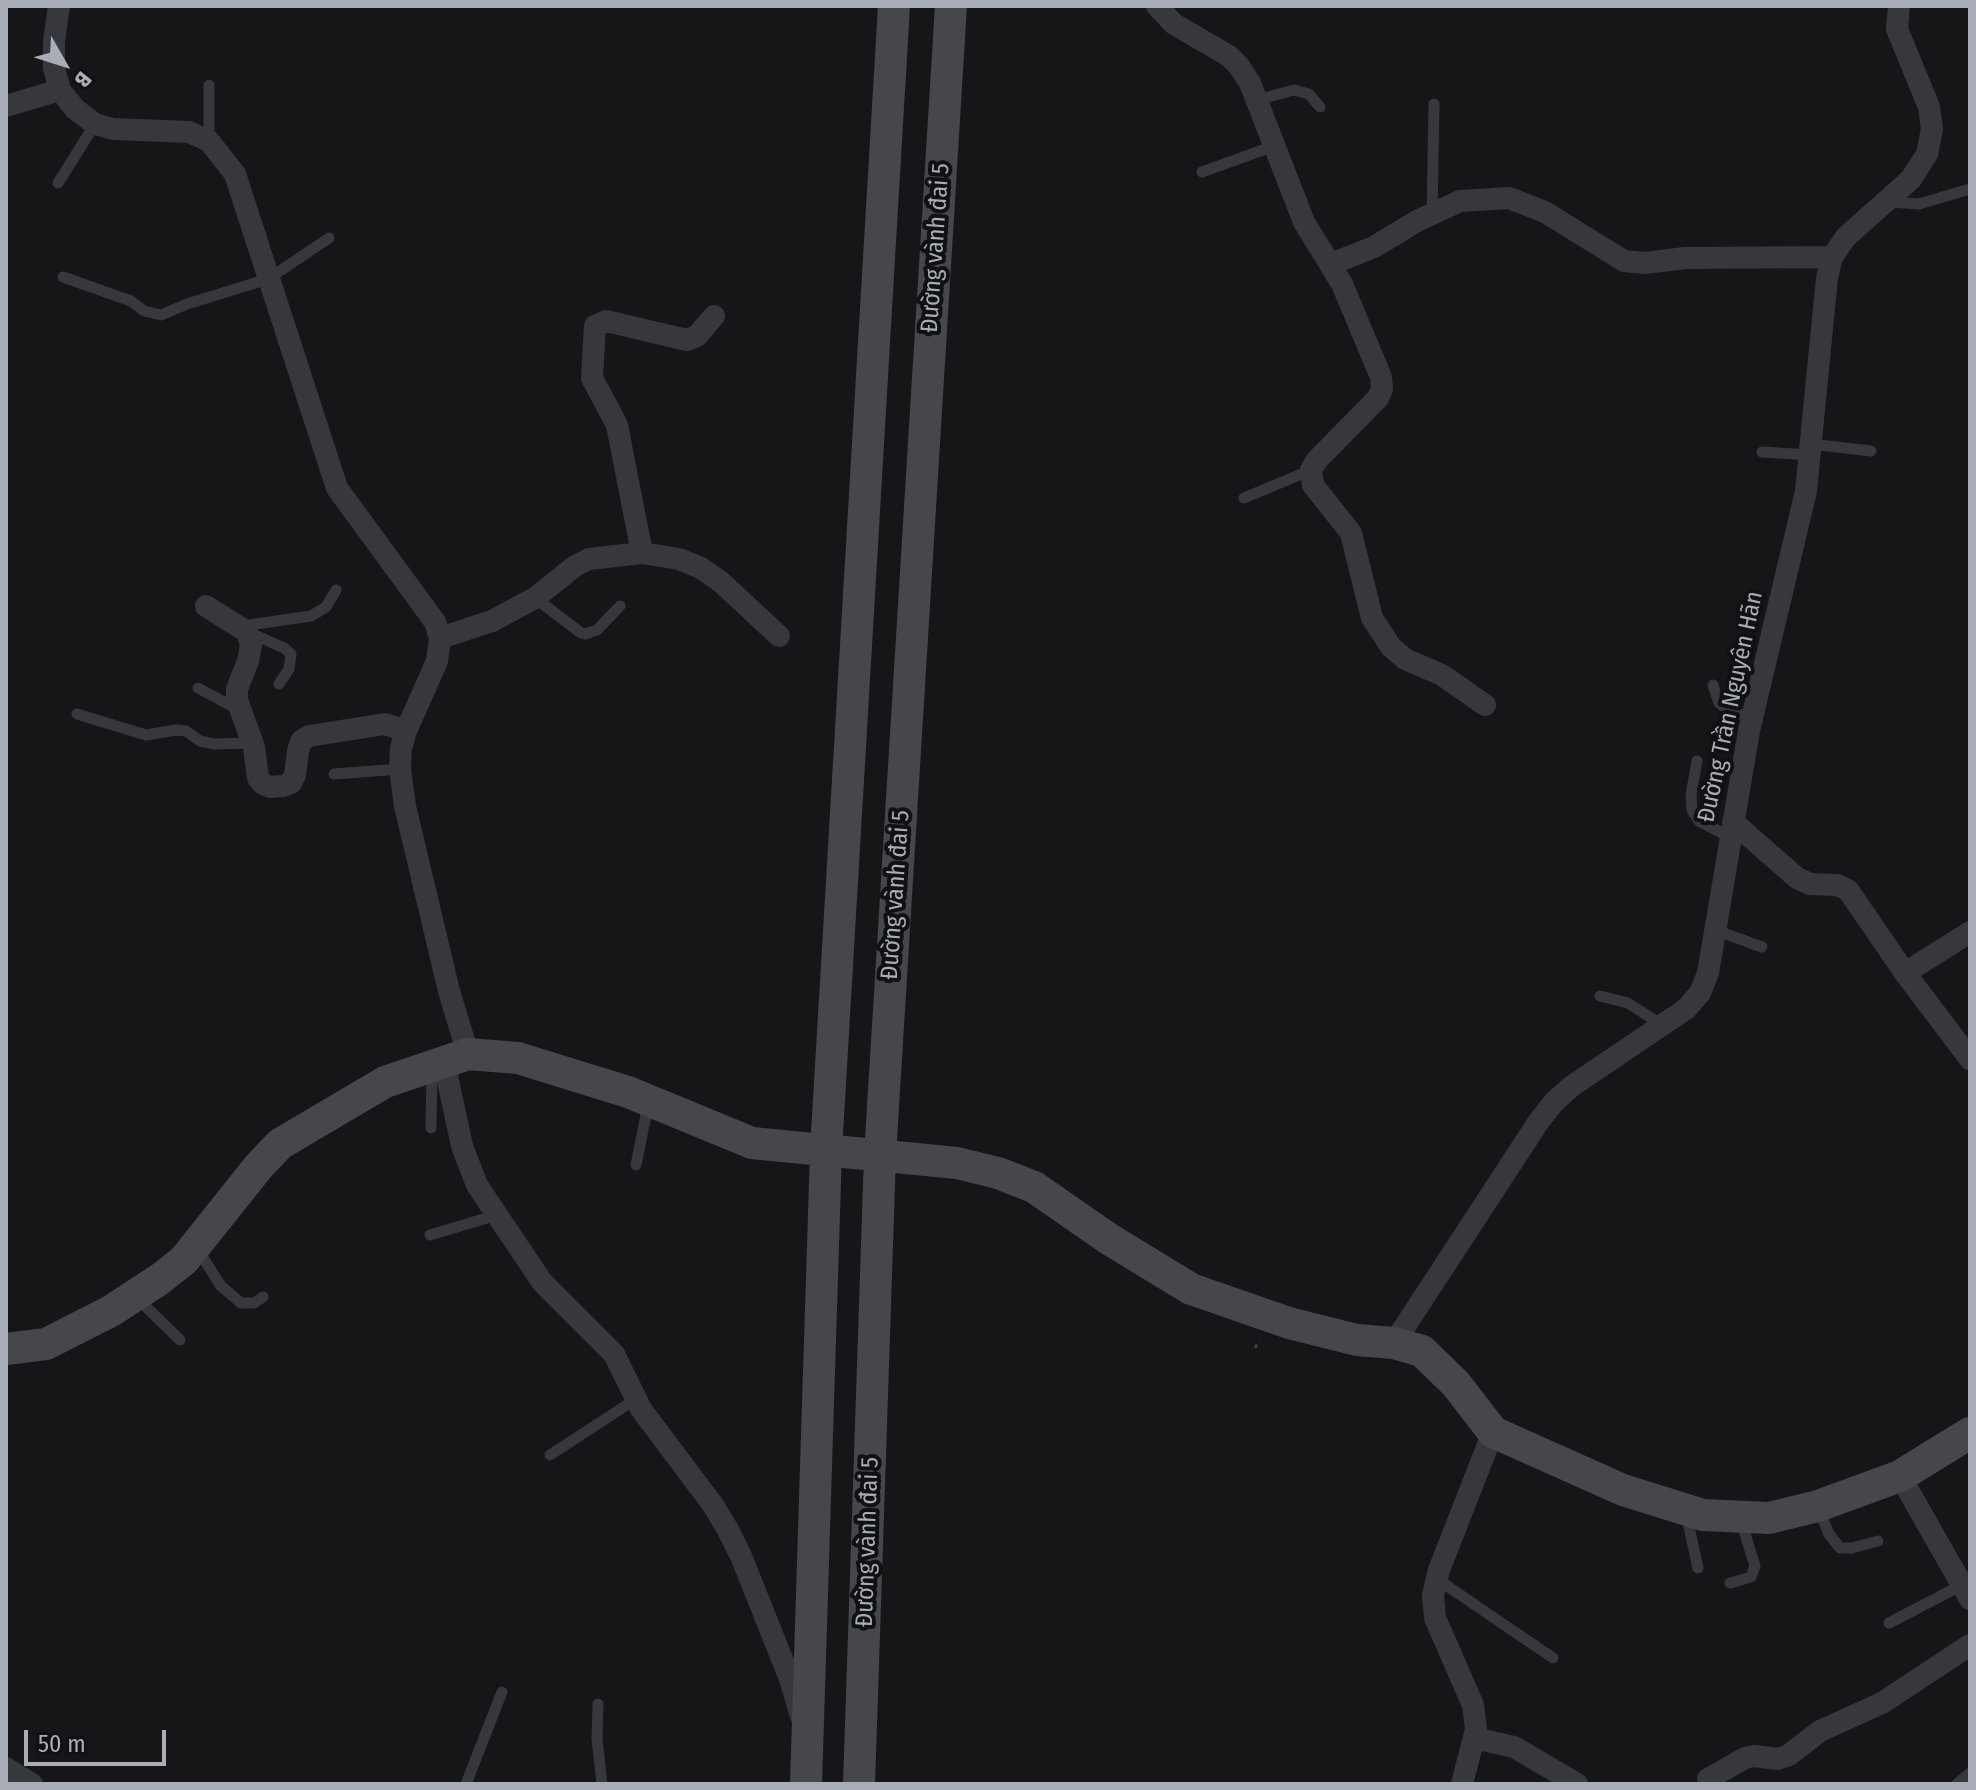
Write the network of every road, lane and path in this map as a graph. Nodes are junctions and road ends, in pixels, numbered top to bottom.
1 (59, 6) edge
2 (894, 6) edge
3 (951, 6) edge
4 (1157, 6) edge
5 (1899, 6) edge
6 (209, 85) dead end
7 (60, 90) junction
8 (1257, 100) junction
9 (1434, 104) dead end
10 (6, 106) edge
11 (1320, 107) dead end
12 (95, 124) junction
13 (209, 141) junction
14 (1274, 146) junction
15 (1202, 172) dead end
16 (58, 183) dead end
17 (1969, 191) edge
18 (1885, 202) junction
19 (1432, 214) junction
20 (329, 238) dead end
21 (1832, 257) junction
22 (1331, 264) junction
23 (63, 277) dead end
24 (268, 279) junction
25 (714, 316) dead end
26 (1811, 450) junction
27 (1871, 451) dead end
28 (1762, 452) dead end
29 (1311, 470) junction
30 (1244, 498) dead end
31 (642, 553) junction
32 (336, 590) dead end
33 (535, 598) junction
34 (206, 606) dead end
35 (620, 606) dead end
36 (243, 629) junction
37 (779, 636) dead end
38 (440, 638) junction
39 (279, 684) dead end
40 (1713, 685) dead end
41 (198, 688) dead end
42 (1485, 705) dead end
43 (239, 710) junction
44 (77, 714) dead end
45 (1752, 718) junction
46 (406, 731) junction
47 (253, 743) junction
48 (1697, 761) dead end
49 (400, 769) junction
50 (334, 774) dead end
51 (1731, 830) junction
52 (1715, 930) junction
53 (1970, 932) edge
54 (1762, 947) dead end
55 (1905, 973) junction
56 (1600, 996) dead end
57 (1662, 1025) junction
58 (1970, 1059) edge
59 (448, 1061) junction
60 (650, 1100) junction
61 (431, 1128) dead end
62 (826, 1150) junction
63 (880, 1155) junction
64 (636, 1165) dead end
65 (497, 1215) junction
66 (430, 1235) dead end
67 (196, 1246) junction
68 (135, 1295) junction
69 (263, 1297) dead end
70 (180, 1340) dead end
71 (1394, 1343) junction
72 (6, 1349) edge
73 (636, 1399) junction
74 (1493, 1432) junction
75 (1970, 1433) edge
76 (550, 1455) dead end
77 (1900, 1476) junction
78 (1818, 1506) junction
79 (1684, 1509) junction
80 (1740, 1516) junction
81 (1878, 1541) dead end
82 (1698, 1568) dead end
83 (1437, 1579) junction
84 (1730, 1583) dead end
85 (1966, 1592) edge
86 (1889, 1623) dead end
87 (1970, 1645) edge
88 (1553, 1658) dead end
89 (502, 1692) dead end
90 (598, 1704) dead end
91 (1474, 1738) junction
92 (808, 1741) junction
93 (6, 1768) edge
94 (1970, 1773) edge
95 (1708, 1779) dead end
96 (32, 1784) edge
97 (466, 1784) edge
98 (602, 1784) edge
99 (806, 1784) edge
100 (859, 1784) edge
101 (1462, 1784) edge
102 (1577, 1784) edge
103 (1957, 1784) edge

1 - 7 street
2 - 62 main road
3 - 63 main road, Đường vành đai 5
4 - 8 street
5 - 18 street
6 - 13 lane
7 - 10 street
7 - 12 street
8 - 11 lane
8 - 14 street
9 - 19 lane
12 - 13 street
12 - 16 lane
13 - 24 street
14 - 15 lane
14 - 22 street
17 - 18 lane
18 - 21 street
19 - 21 street
19 - 22 street
20 - 24 lane
21 - 26 street, Đường Trần Nguyên Hãn
22 - 29 street
23 - 24 lane
24 - 38 street
25 - 31 street
26 - 27 lane
26 - 28 lane
26 - 45 street, Đường Trần Nguyên Hãn
29 - 30 lane
29 - 42 street
31 - 33 street
31 - 37 street
32 - 36 lane
33 - 35 lane
33 - 38 street
34 - 36 street
36 - 39 lane
36 - 43 street
38 - 46 street
40 - 45 lane
41 - 43 lane
43 - 47 street
44 - 47 lane
45 - 51 street, Đường Trần Nguyên Hãn
46 - 47 street
46 - 49 street
48 - 51 lane
49 - 50 lane
49 - 59 street
51 - 52 street, Đường Trần Nguyên Hãn
51 - 55 street
52 - 54 lane
52 - 57 street, Đường Trần Nguyên Hãn
53 - 55 street
55 - 58 street
56 - 57 lane
57 - 71 street, Đường Trần Nguyên Hãn
59 - 60 main road
59 - 61 lane
59 - 65 street
59 - 67 main road
60 - 62 main road
60 - 64 lane
62 - 63 main road
62 - 92 main road
63 - 71 main road
63 - 100 main road, Đường vành đai 5
65 - 66 lane
65 - 73 street
67 - 68 main road
67 - 69 lane
68 - 70 lane
68 - 72 main road
71 - 74 main road
73 - 76 lane
73 - 92 street
74 - 79 main road
74 - 83 street
75 - 77 main road
77 - 78 main road
77 - 85 street
78 - 80 main road
78 - 81 lane
79 - 80 main road
79 - 82 lane
80 - 84 lane
83 - 88 lane
83 - 91 street
85 - 86 lane
87 - 95 street
89 - 97 lane
90 - 98 lane
91 - 101 street
91 - 102 street
92 - 99 main road
93 - 96 street
94 - 103 lane

